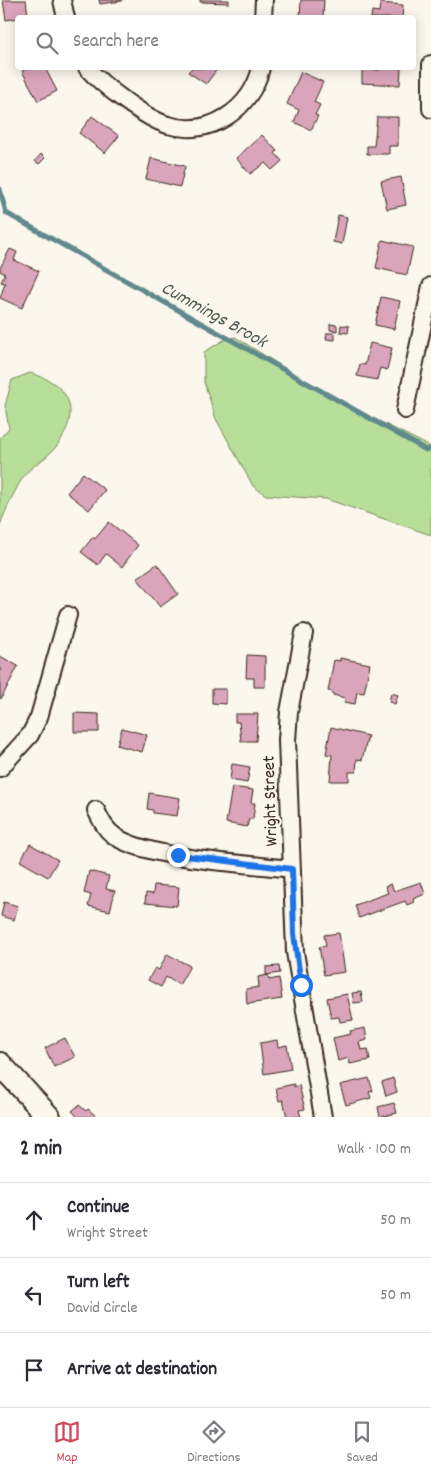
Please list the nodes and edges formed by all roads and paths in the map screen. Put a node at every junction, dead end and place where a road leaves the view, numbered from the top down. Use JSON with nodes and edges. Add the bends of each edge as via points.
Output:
{"nodes":[{"id":1,"x":62,"y":0,"type":"edge"},
{"id":2,"x":264,"y":0,"type":"edge"},
{"id":3,"x":65,"y":15,"type":"edge"},
{"id":4,"x":263,"y":15,"type":"edge"},
{"id":5,"x":431,"y":64,"type":"edge"},
{"id":6,"x":89,"y":70,"type":"edge"},
{"id":7,"x":260,"y":70,"type":"edge"},
{"id":8,"x":431,"y":109,"type":"edge"},
{"id":9,"x":431,"y":286,"type":"edge"},
{"id":10,"x":405,"y":410,"type":"dead end"},
{"id":11,"x":68,"y":615,"type":"dead end"},
{"id":12,"x":304,"y":633,"type":"dead end"},
{"id":13,"x":0,"y":768,"type":"edge"},
{"id":14,"x":96,"y":810,"type":"dead end"},
{"id":15,"x":292,"y":869,"type":"junction"},
{"id":16,"x":0,"y":1064,"type":"edge"},
{"id":17,"x":49,"y":1117,"type":"edge"},
{"id":18,"x":324,"y":1117,"type":"edge"}],
"edges":[{"from":1,"to":3,"type":"street"},
{"from":2,"to":4,"type":"street"},
{"from":5,"to":8,"type":"street"},
{"from":6,"to":7,"type":"street","via":[[151,118],[184,128],[210,125],[232,114],[249,95]]},
{"from":9,"to":10,"type":"street"},
{"from":11,"to":13,"type":"street","via":[[37,722],[30,735]]},
{"from":12,"to":15,"type":"street","name":"Wright Street","via":[[287,740]]},
{"from":14,"to":15,"type":"street","via":[[108,831],[135,846],[178,855]]},
{"from":15,"to":18,"type":"street","name":"Wright Street","via":[[295,952]]},
{"from":16,"to":17,"type":"main road"}]}
